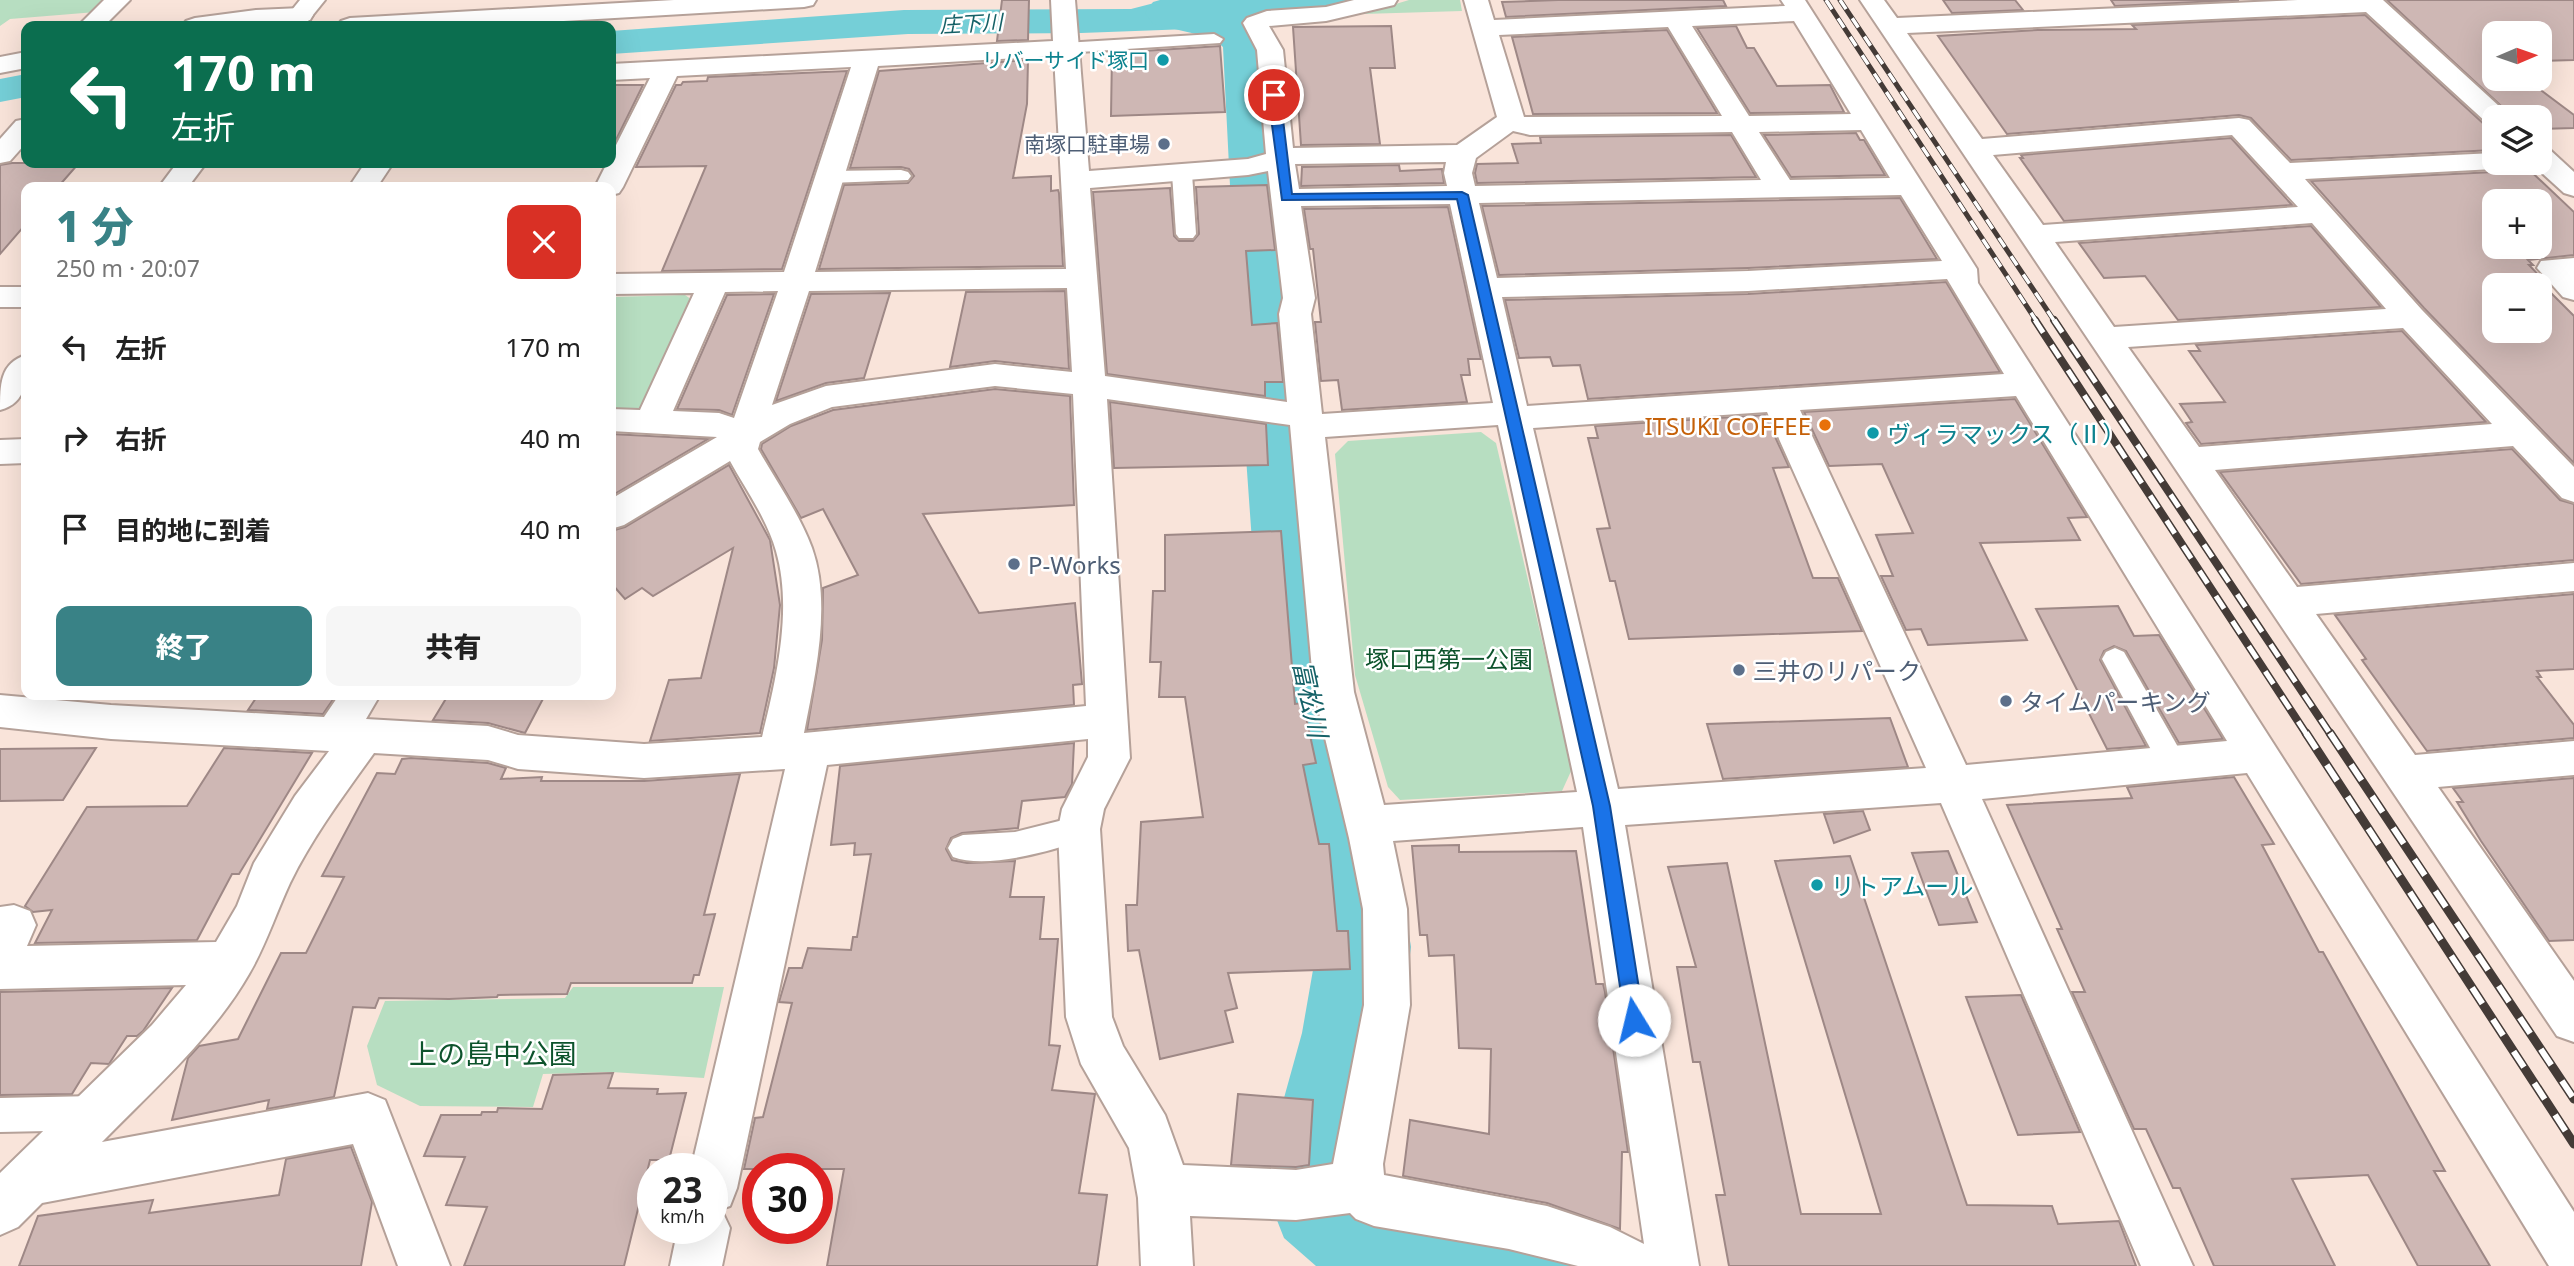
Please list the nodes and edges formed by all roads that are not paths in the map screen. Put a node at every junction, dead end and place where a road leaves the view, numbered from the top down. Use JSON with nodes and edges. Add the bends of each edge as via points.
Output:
{"nodes":[{"id":1,"x":118,"y":0,"type":"edge"},
{"id":2,"x":447,"y":0,"type":"edge"},
{"id":3,"x":804,"y":0,"type":"edge"},
{"id":4,"x":1063,"y":0,"type":"edge"},
{"id":5,"x":1385,"y":0,"type":"edge"},
{"id":6,"x":2026,"y":0,"type":"edge"},
{"id":7,"x":2370,"y":2,"type":"edge"},
{"id":8,"x":692,"y":3,"type":"edge"},
{"id":9,"x":565,"y":7,"type":"edge"},
{"id":10,"x":1797,"y":7,"type":"edge"},
{"id":11,"x":2185,"y":7,"type":"edge"},
{"id":12,"x":1881,"y":13,"type":"edge"},
{"id":13,"x":302,"y":14,"type":"edge"},
{"id":14,"x":1480,"y":14,"type":"edge"},
{"id":15,"x":2042,"y":20,"type":"junction"},
{"id":16,"x":95,"y":21,"type":"edge"},
{"id":17,"x":229,"y":21,"type":"edge"},
{"id":18,"x":434,"y":21,"type":"joint"},
{"id":19,"x":1677,"y":21,"type":"junction"},
{"id":20,"x":1214,"y":38,"type":"dead end"},
{"id":21,"x":1064,"y":44,"type":"junction"},
{"id":22,"x":867,"y":58,"type":"junction"},
{"id":23,"x":21,"y":61,"type":"edge"},
{"id":24,"x":0,"y":65,"type":"edge"},
{"id":25,"x":667,"y":69,"type":"junction"},
{"id":26,"x":616,"y":72,"type":"edge"},
{"id":27,"x":2484,"y":105,"type":"edge"},
{"id":28,"x":21,"y":120,"type":"edge"},
{"id":29,"x":1508,"y":121,"type":"junction"},
{"id":30,"x":1870,"y":122,"type":"junction"},
{"id":31,"x":0,"y":124,"type":"edge"},
{"id":32,"x":1739,"y":124,"type":"junction"},
{"id":33,"x":21,"y":132,"type":"edge"},
{"id":34,"x":1974,"y":148,"type":"junction"},
{"id":35,"x":1464,"y":153,"type":"junction"},
{"id":36,"x":0,"y":155,"type":"edge"},
{"id":37,"x":617,"y":158,"type":"edge"},
{"id":38,"x":2482,"y":162,"type":"edge"},
{"id":39,"x":1268,"y":163,"type":"junction"},
{"id":40,"x":188,"y":168,"type":"edge"},
{"id":41,"x":2552,"y":168,"type":"edge"},
{"id":42,"x":2283,"y":172,"type":"junction"},
{"id":43,"x":1182,"y":173,"type":"junction"},
{"id":44,"x":901,"y":176,"type":"dead end"},
{"id":45,"x":830,"y":177,"type":"junction"},
{"id":46,"x":1074,"y":181,"type":"junction"},
{"id":47,"x":177,"y":182,"type":"edge"},
{"id":48,"x":1910,"y":186,"type":"junction"},
{"id":49,"x":2574,"y":187,"type":"edge"},
{"id":50,"x":1781,"y":189,"type":"junction"},
{"id":51,"x":1462,"y":195,"type":"junction"},
{"id":52,"x":1286,"y":198,"type":"junction"},
{"id":53,"x":2317,"y":214,"type":"junction"},
{"id":54,"x":1186,"y":233,"type":"dead end"},
{"id":55,"x":2034,"y":235,"type":"junction"},
{"id":56,"x":2574,"y":267,"type":"edge"},
{"id":57,"x":1962,"y":269,"type":"junction"},
{"id":58,"x":1080,"y":278,"type":"junction"},
{"id":59,"x":797,"y":281,"type":"junction"},
{"id":60,"x":714,"y":282,"type":"junction"},
{"id":61,"x":616,"y":284,"type":"edge"},
{"id":62,"x":1483,"y":288,"type":"junction"},
{"id":63,"x":2574,"y":290,"type":"edge"},
{"id":64,"x":0,"y":297,"type":"edge"},
{"id":65,"x":21,"y":297,"type":"edge"},
{"id":66,"x":2411,"y":317,"type":"junction"},
{"id":67,"x":2105,"y":338,"type":"junction"},
{"id":68,"x":21,"y":372,"type":"edge"},
{"id":69,"x":2026,"y":384,"type":"junction"},
{"id":70,"x":1088,"y":385,"type":"junction"},
{"id":71,"x":0,"y":398,"type":"edge"},
{"id":72,"x":1779,"y":401,"type":"junction"},
{"id":73,"x":1513,"y":415,"type":"junction"},
{"id":74,"x":1294,"y":417,"type":"junction"},
{"id":75,"x":616,"y":420,"type":"edge"},
{"id":76,"x":652,"y":421,"type":"junction"},
{"id":77,"x":2522,"y":432,"type":"junction"},
{"id":78,"x":744,"y":435,"type":"junction"},
{"id":79,"x":21,"y":451,"type":"edge"},
{"id":80,"x":0,"y":452,"type":"edge"},
{"id":81,"x":2188,"y":460,"type":"junction"},
{"id":82,"x":2574,"y":489,"type":"edge"},
{"id":83,"x":616,"y":513,"type":"edge"},
{"id":84,"x":2574,"y":577,"type":"edge"},
{"id":85,"x":2287,"y":602,"type":"junction"},
{"id":86,"x":2115,"y":659,"type":"dead end"},
{"id":87,"x":0,"y":711,"type":"edge"},
{"id":88,"x":1105,"y":721,"type":"junction"},
{"id":89,"x":353,"y":722,"type":"edge"},
{"id":90,"x":794,"y":751,"type":"junction"},
{"id":91,"x":2259,"y":755,"type":"junction"},
{"id":92,"x":2574,"y":758,"type":"edge"},
{"id":93,"x":2172,"y":762,"type":"junction"},
{"id":94,"x":2403,"y":774,"type":"junction"},
{"id":95,"x":1954,"y":784,"type":"junction"},
{"id":96,"x":1601,"y":806,"type":"junction"},
{"id":97,"x":1368,"y":824,"type":"junction"},
{"id":98,"x":1079,"y":829,"type":"junction"},
{"id":99,"x":963,"y":848,"type":"dead end"},
{"id":100,"x":0,"y":927,"type":"edge"},
{"id":101,"x":0,"y":954,"type":"edge"},
{"id":102,"x":231,"y":963,"type":"junction"},
{"id":103,"x":0,"y":968,"type":"edge"},
{"id":104,"x":2574,"y":1020,"type":"edge"},
{"id":105,"x":95,"y":1113,"type":"junction"},
{"id":106,"x":0,"y":1115,"type":"edge"},
{"id":107,"x":719,"y":1153,"type":"edge"},
{"id":108,"x":1352,"y":1187,"type":"junction"},
{"id":109,"x":1163,"y":1190,"type":"junction"},
{"id":110,"x":13,"y":1195,"type":"edge"},
{"id":111,"x":701,"y":1244,"type":"edge"},
{"id":112,"x":2574,"y":1259,"type":"edge"},
{"id":113,"x":424,"y":1266,"type":"edge"},
{"id":114,"x":696,"y":1266,"type":"edge"},
{"id":115,"x":1167,"y":1266,"type":"edge"},
{"id":116,"x":1631,"y":1266,"type":"edge"},
{"id":117,"x":1673,"y":1266,"type":"edge"},
{"id":118,"x":2167,"y":1266,"type":"edge"}],
"edges":[{"from":1,"to":16,"type":"street"},
{"from":2,"to":18,"type":"street"},
{"from":3,"to":8,"type":"street"},
{"from":4,"to":21,"type":"street"},
{"from":5,"to":39,"type":"street","via":[[1256,23],[1270,50]]},
{"from":6,"to":15,"type":"street"},
{"from":7,"to":11,"type":"street"},
{"from":7,"to":27,"type":"street"},
{"from":8,"to":9,"type":"street"},
{"from":9,"to":18,"type":"street"},
{"from":10,"to":19,"type":"street"},
{"from":10,"to":30,"type":"street"},
{"from":11,"to":15,"type":"street"},
{"from":12,"to":15,"type":"street"},
{"from":12,"to":34,"type":"street"},
{"from":13,"to":17,"type":"street"},
{"from":14,"to":19,"type":"street"},
{"from":14,"to":29,"type":"street"},
{"from":19,"to":32,"type":"street"},
{"from":20,"to":21,"type":"lane"},
{"from":21,"to":22,"type":"street"},
{"from":21,"to":46,"type":"street"},
{"from":22,"to":25,"type":"street"},
{"from":22,"to":45,"type":"street"},
{"from":23,"to":24,"type":"street"},
{"from":25,"to":26,"type":"street"},
{"from":25,"to":37,"type":"street"},
{"from":28,"to":31,"type":"street"},
{"from":29,"to":32,"type":"street","via":[[1530,127]]},
{"from":29,"to":35,"type":"street"},
{"from":30,"to":32,"type":"street"},
{"from":30,"to":48,"type":"street"},
{"from":32,"to":50,"type":"street"},
{"from":33,"to":36,"type":"street"},
{"from":34,"to":42,"type":"street","via":[[2239,126]]},
{"from":34,"to":55,"type":"street"},
{"from":35,"to":39,"type":"street","via":[[1295,156]]},
{"from":35,"to":51,"type":"street","via":[[1457,163]]},
{"from":38,"to":42,"type":"street"},
{"from":39,"to":43,"type":"street"},
{"from":39,"to":52,"type":"street"},
{"from":40,"to":47,"type":"street"},
{"from":41,"to":49,"type":"street"},
{"from":42,"to":53,"type":"street"},
{"from":43,"to":46,"type":"street"},
{"from":43,"to":54,"type":"lane"},
{"from":44,"to":45,"type":"lane"},
{"from":45,"to":59,"type":"street"},
{"from":46,"to":58,"type":"street"},
{"from":48,"to":50,"type":"street"},
{"from":48,"to":57,"type":"street"},
{"from":50,"to":51,"type":"street"},
{"from":51,"to":52,"type":"street"},
{"from":51,"to":62,"type":"street"},
{"from":52,"to":74,"type":"street","via":[[1299,298]]},
{"from":53,"to":55,"type":"street"},
{"from":53,"to":66,"type":"street"},
{"from":55,"to":67,"type":"street"},
{"from":56,"to":63,"type":"street","via":[[2552,268]]},
{"from":57,"to":62,"type":"street","via":[[1748,281]]},
{"from":57,"to":69,"type":"street","via":[[1963,283]]},
{"from":58,"to":59,"type":"street"},
{"from":58,"to":70,"type":"street"},
{"from":59,"to":60,"type":"street"},
{"from":59,"to":78,"type":"street"},
{"from":60,"to":61,"type":"street"},
{"from":60,"to":76,"type":"street"},
{"from":62,"to":73,"type":"street"},
{"from":64,"to":65,"type":"street"},
{"from":66,"to":67,"type":"street"},
{"from":66,"to":77,"type":"street"},
{"from":67,"to":81,"type":"street"},
{"from":68,"to":71,"type":"street"},
{"from":69,"to":72,"type":"street"},
{"from":69,"to":91,"type":"street"},
{"from":70,"to":74,"type":"street"},
{"from":70,"to":78,"type":"street","via":[[981,374],[882,388],[806,403]]},
{"from":70,"to":88,"type":"street"},
{"from":72,"to":73,"type":"street"},
{"from":72,"to":95,"type":"street"},
{"from":73,"to":74,"type":"street"},
{"from":73,"to":96,"type":"street"},
{"from":74,"to":97,"type":"street","via":[[1334,692]]},
{"from":75,"to":76,"type":"street"},
{"from":76,"to":78,"type":"street","via":[[719,425]]},
{"from":77,"to":81,"type":"street"},
{"from":77,"to":82,"type":"street"},
{"from":78,"to":83,"type":"street"},
{"from":78,"to":90,"type":"street","via":[[741,449],[794,550],[800,572]]},
{"from":79,"to":80,"type":"street"},
{"from":81,"to":85,"type":"street"},
{"from":84,"to":85,"type":"street"},
{"from":85,"to":94,"type":"street"},
{"from":86,"to":93,"type":"lane"},
{"from":87,"to":89,"type":"street","via":[[111,722]]},
{"from":88,"to":90,"type":"street"},
{"from":88,"to":98,"type":"street","via":[[1109,758],[1083,809]]},
{"from":89,"to":90,"type":"street","via":[[518,752],[644,761]]},
{"from":89,"to":102,"type":"street","via":[[270,877]]},
{"from":90,"to":107,"type":"street"},
{"from":91,"to":93,"type":"street"},
{"from":91,"to":112,"type":"street"},
{"from":92,"to":94,"type":"street"},
{"from":93,"to":95,"type":"street"},
{"from":94,"to":104,"type":"street"},
{"from":95,"to":96,"type":"street"},
{"from":95,"to":118,"type":"street"},
{"from":96,"to":97,"type":"street"},
{"from":96,"to":117,"type":"street"},
{"from":97,"to":108,"type":"street","via":[[1385,909],[1387,1005]]},
{"from":98,"to":99,"type":"lane","via":[[1015,845]]},
{"from":98,"to":109,"type":"street","via":[[1092,1039],[1149,1133]]},
{"from":100,"to":101,"type":"street","via":[[13,925]]},
{"from":102,"to":103,"type":"street"},
{"from":102,"to":105,"type":"street","via":[[169,1041]]},
{"from":105,"to":106,"type":"lane"},
{"from":105,"to":110,"type":"street"},
{"from":108,"to":109,"type":"street","via":[[1296,1195]]},
{"from":108,"to":116,"type":"street","via":[[1374,1201],[1583,1240]]},
{"from":109,"to":115,"type":"street"},
{"from":110,"to":113,"type":"street","via":[[368,1117]]},
{"from":111,"to":114,"type":"street"}]}
